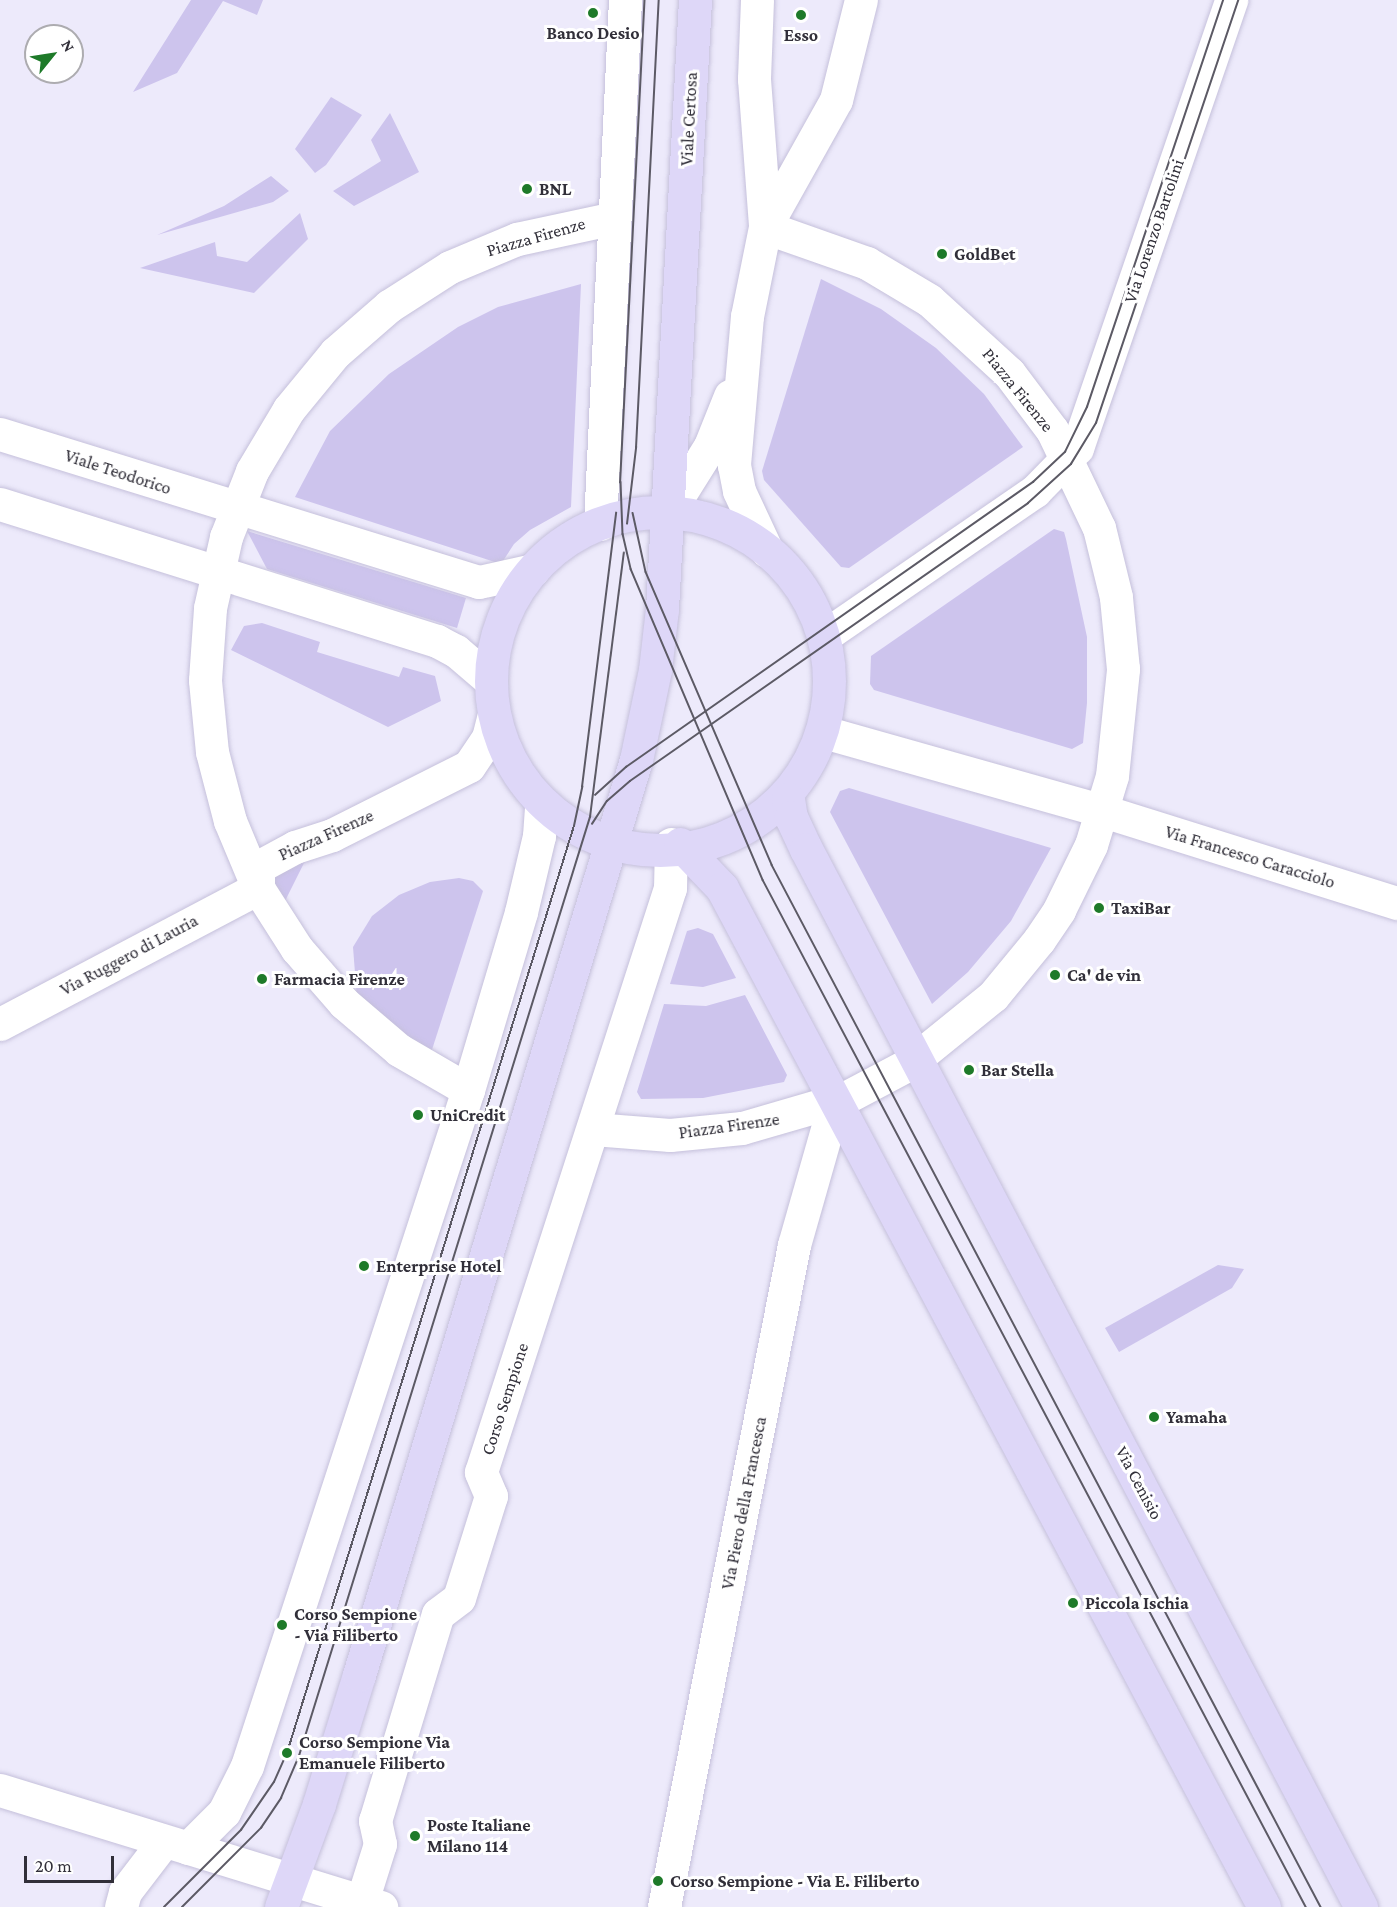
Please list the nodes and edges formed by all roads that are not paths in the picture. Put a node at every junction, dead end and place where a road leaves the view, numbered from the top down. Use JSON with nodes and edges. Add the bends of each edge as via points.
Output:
{"nodes":[{"id":1,"x":625,"y":0,"type":"edge"},
{"id":2,"x":695,"y":0,"type":"edge"},
{"id":3,"x":757,"y":0,"type":"edge"},
{"id":4,"x":861,"y":0,"type":"edge"},
{"id":5,"x":1231,"y":0,"type":"edge"},
{"id":6,"x":614,"y":218,"type":"junction"},
{"id":7,"x":765,"y":227,"type":"junction"},
{"id":8,"x":684,"y":239,"type":"joint"},
{"id":9,"x":742,"y":362,"type":"junction"},
{"id":10,"x":0,"y":434,"type":"edge"},
{"id":11,"x":1068,"y":458,"type":"junction"},
{"id":12,"x":0,"y":504,"type":"edge"},
{"id":13,"x":236,"y":509,"type":"junction"},
{"id":14,"x":668,"y":513,"type":"junction"},
{"id":15,"x":600,"y":524,"type":"junction"},
{"id":16,"x":767,"y":551,"type":"junction"},
{"id":17,"x":533,"y":570,"type":"junction"},
{"id":18,"x":216,"y":572,"type":"junction"},
{"id":19,"x":824,"y":636,"type":"junction"},
{"id":20,"x":490,"y":680,"type":"junction"},
{"id":21,"x":493,"y":718,"type":"junction"},
{"id":22,"x":824,"y":732,"type":"junction"},
{"id":23,"x":788,"y":799,"type":"junction"},
{"id":24,"x":541,"y":806,"type":"junction"},
{"id":25,"x":1103,"y":811,"type":"junction"},
{"id":26,"x":614,"y":839,"type":"junction"},
{"id":27,"x":676,"y":844,"type":"junction"},
{"id":28,"x":258,"y":888,"type":"junction"},
{"id":29,"x":1397,"y":903,"type":"edge"},
{"id":30,"x":0,"y":1024,"type":"edge"},
{"id":31,"x":916,"y":1059,"type":"junction"},
{"id":32,"x":464,"y":1101,"type":"junction"},
{"id":33,"x":836,"y":1101,"type":"junction"},
{"id":34,"x":593,"y":1129,"type":"junction"},
{"id":35,"x":0,"y":1790,"type":"edge"},
{"id":36,"x":176,"y":1844,"type":"junction"},
{"id":37,"x":286,"y":1893,"type":"edge"},
{"id":38,"x":371,"y":1904,"type":"edge"},
{"id":39,"x":121,"y":1907,"type":"edge"},
{"id":40,"x":664,"y":1907,"type":"edge"},
{"id":41,"x":1264,"y":1907,"type":"edge"},
{"id":42,"x":1361,"y":1907,"type":"edge"}],
"edges":[{"from":1,"to":6,"type":"street"},
{"from":2,"to":8,"type":"main road","name":"Viale Certosa"},
{"from":3,"to":7,"type":"street","via":[[754,79]]},
{"from":4,"to":7,"type":"street","via":[[836,100]]},
{"from":5,"to":11,"type":"street","name":"Via Lorenzo Bartolini","via":[[1087,430]]},
{"from":6,"to":13,"type":"street","name":"Piazza Firenze","via":[[551,229],[483,252],[389,306],[335,353],[289,409],[252,471]]},
{"from":6,"to":15,"type":"street","name":"Piazza Firenze"},
{"from":7,"to":9,"type":"street","name":"Piazza Firenze"},
{"from":7,"to":11,"type":"street","name":"Piazza Firenze","via":[[867,263],[950,317],[1009,373]]},
{"from":8,"to":14,"type":"main road","name":"Piazza Firenze"},
{"from":9,"to":14,"type":"street","name":"Piazza Firenze","via":[[710,446]]},
{"from":9,"to":16,"type":"street","name":"Piazza Firenze","via":[[734,465],[739,491]]},
{"from":10,"to":13,"type":"street","name":"Viale Teodorico"},
{"from":11,"to":19,"type":"street","via":[[1035,491]]},
{"from":11,"to":25,"type":"street","name":"Piazza Firenze","via":[[1099,528],[1121,633],[1118,741]]},
{"from":12,"to":18,"type":"street"},
{"from":13,"to":17,"type":"street","via":[[479,582]]},
{"from":13,"to":18,"type":"street","name":"Piazza Firenze"},
{"from":14,"to":15,"type":"main road","name":"Piazza Firenze","via":[[621,516]]},
{"from":14,"to":16,"type":"main road","name":"Piazza Firenze","via":[[721,525]]},
{"from":14,"to":26,"type":"main road","name":"Piazza Firenze","via":[[655,670]]},
{"from":15,"to":17,"type":"main road","name":"Piazza Firenze","via":[[554,550]]},
{"from":16,"to":19,"type":"main road","name":"Piazza Firenze","via":[[791,573],[809,600]]},
{"from":17,"to":20,"type":"main road","name":"Piazza Firenze","via":[[506,611],[496,635]]},
{"from":18,"to":20,"type":"street","via":[[437,641],[456,651]]},
{"from":18,"to":28,"type":"street","name":"Piazza Firenze","via":[[206,644],[207,716],[230,822]]},
{"from":19,"to":22,"type":"main road","name":"Piazza Firenze","via":[[830,671]]},
{"from":20,"to":21,"type":"main road","name":"Piazza Firenze"},
{"from":21,"to":24,"type":"main road","name":"Piazza Firenze","via":[[506,756]]},
{"from":21,"to":28,"type":"street","name":"Piazza Firenze","via":[[488,738],[468,766],[332,835],[295,847],[258,867]]},
{"from":22,"to":23,"type":"main road","name":"Piazza Firenze","via":[[815,758]]},
{"from":22,"to":25,"type":"street"},
{"from":23,"to":27,"type":"main road","name":"Piazza Firenze","via":[[776,811],[740,827]]},
{"from":23,"to":31,"type":"main road","via":[[798,833]]},
{"from":24,"to":26,"type":"main road","name":"Piazza Firenze","via":[[575,826]]},
{"from":24,"to":32,"type":"street","via":[[539,836],[521,912]]},
{"from":25,"to":29,"type":"street","name":"Via Francesco Caracciolo"},
{"from":25,"to":31,"type":"street","name":"Piazza Firenze","via":[[1076,878],[1039,940],[993,996]]},
{"from":26,"to":27,"type":"main road","name":"Piazza Firenze"},
{"from":26,"to":37,"type":"main road","name":"Piazza Firenze","via":[[326,1782]]},
{"from":27,"to":33,"type":"main road","via":[[722,888]]},
{"from":27,"to":34,"type":"street","via":[[670,888]]},
{"from":28,"to":30,"type":"street","name":"Via Ruggero di Lauria"},
{"from":28,"to":32,"type":"street","via":[[297,949],[344,1003]]},
{"from":31,"to":33,"type":"street","name":"Piazza Firenze"},
{"from":31,"to":42,"type":"main road","name":"Via Cenisio"},
{"from":32,"to":36,"type":"street","via":[[242,1780],[224,1812]]},
{"from":33,"to":34,"type":"street","name":"Piazza Firenze","via":[[777,1121],[706,1133],[646,1134]]},
{"from":33,"to":40,"type":"street","name":"Via Piero della Francesca","via":[[794,1245]]},
{"from":33,"to":41,"type":"main road"},
{"from":34,"to":38,"type":"street","name":"Corso Sempione","via":[[481,1472],[491,1496],[459,1598],[438,1614],[375,1821],[380,1844]]},
{"from":35,"to":36,"type":"street"},
{"from":36,"to":37,"type":"street"},
{"from":36,"to":39,"type":"street","via":[[126,1892]]},
{"from":37,"to":38,"type":"street"}]}
